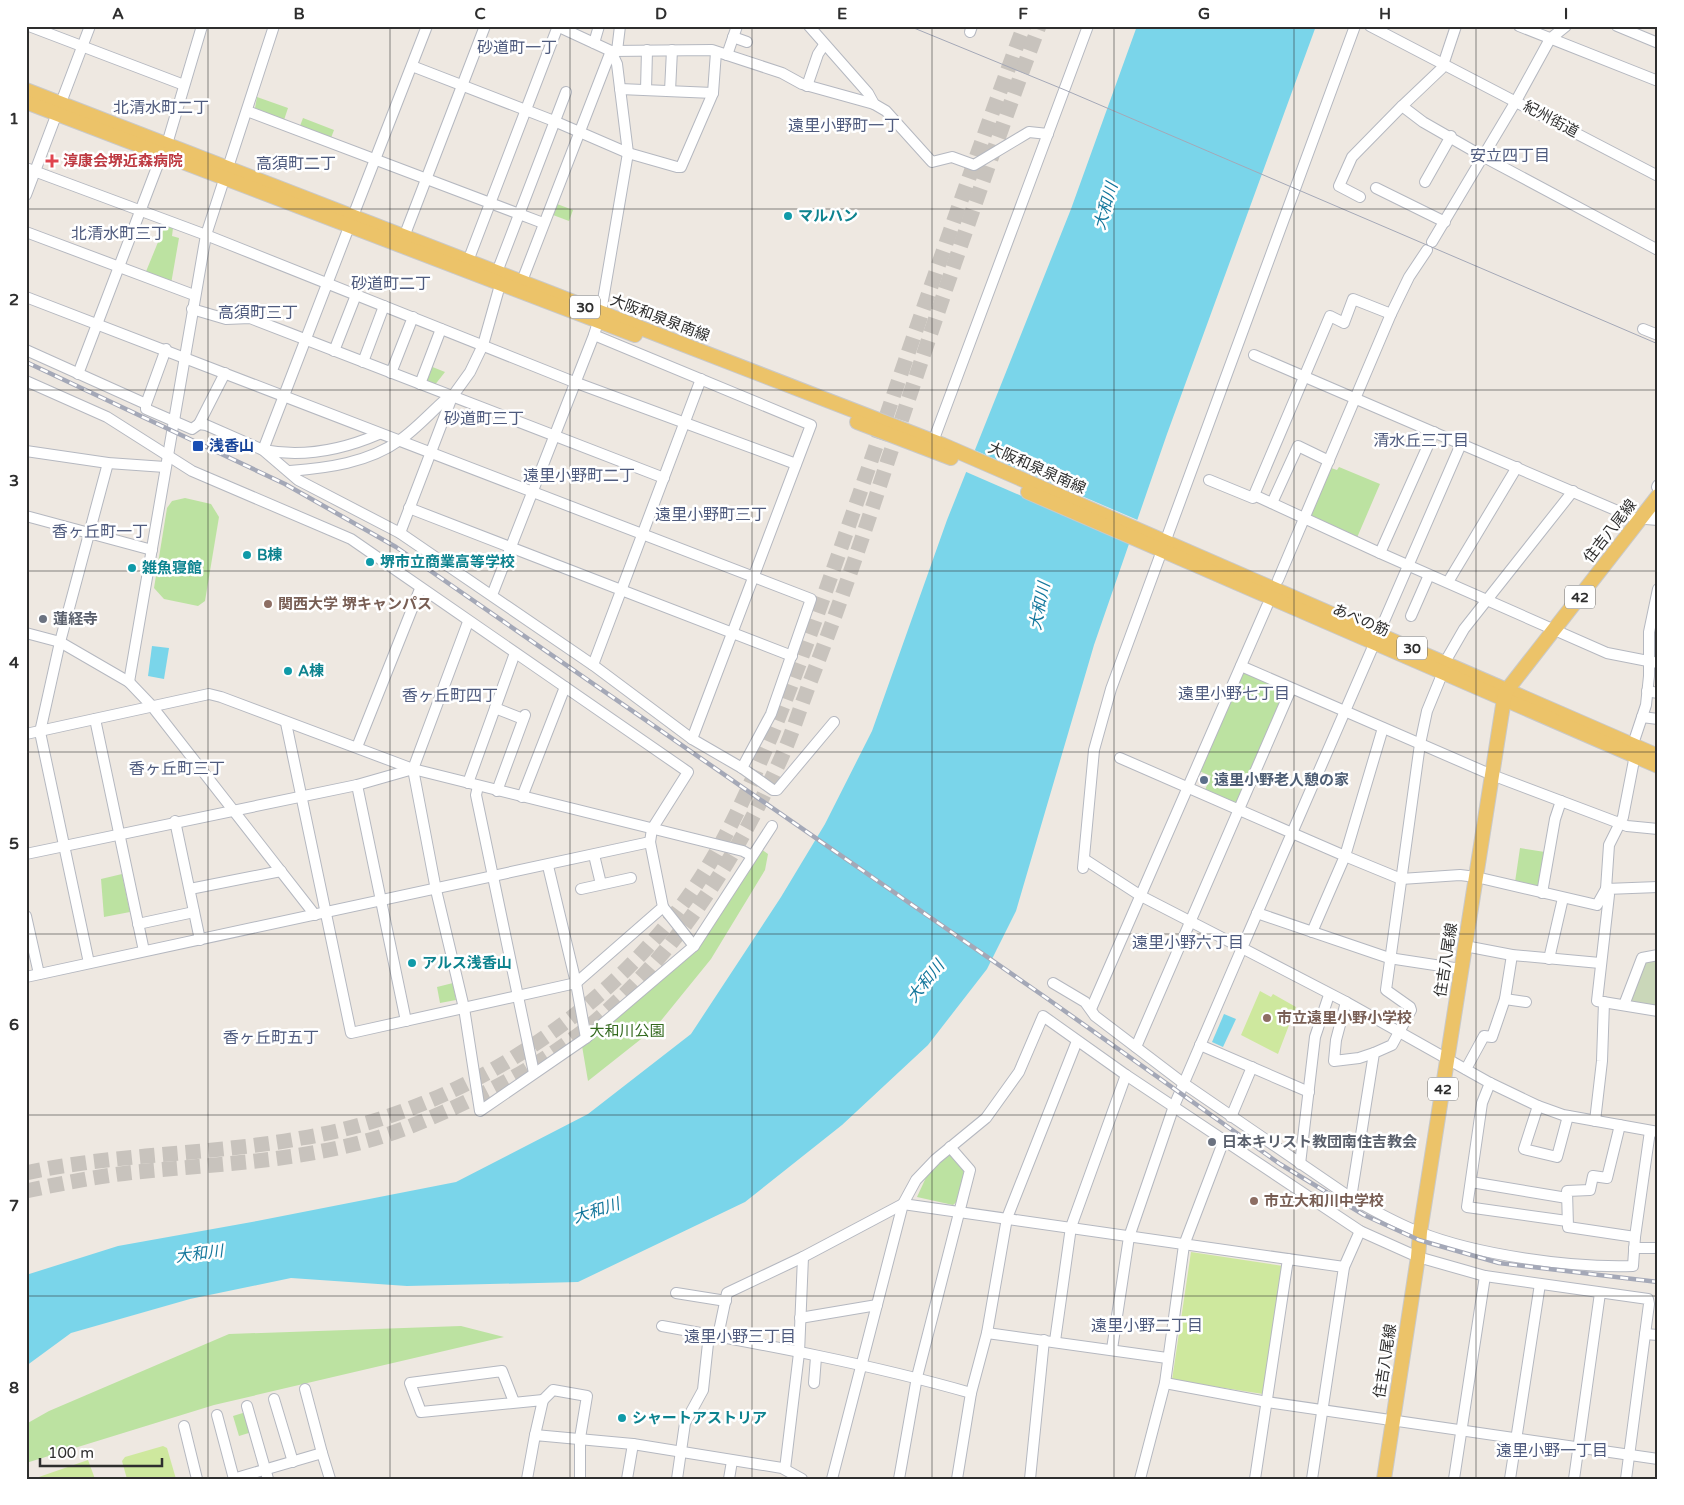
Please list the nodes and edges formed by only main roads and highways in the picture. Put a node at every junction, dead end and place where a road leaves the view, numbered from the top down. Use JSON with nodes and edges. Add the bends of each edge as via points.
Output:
{"nodes":[{"id":1,"x":26,"y":90,"type":"edge"},
{"id":2,"x":26,"y":102,"type":"edge"},
{"id":3,"x":60,"y":109,"type":"junction"},
{"id":4,"x":402,"y":242,"type":"junction"},
{"id":5,"x":498,"y":278,"type":"junction"},
{"id":6,"x":598,"y":323,"type":"junction"},
{"id":7,"x":1658,"y":496,"type":"edge"},
{"id":8,"x":1645,"y":519,"type":"edge"},
{"id":9,"x":1159,"y":544,"type":"joint"},
{"id":10,"x":1506,"y":694,"type":"junction"},
{"id":11,"x":1634,"y":749,"type":"junction"},
{"id":12,"x":1658,"y":756,"type":"edge"},
{"id":13,"x":1658,"y":766,"type":"edge"},
{"id":14,"x":1384,"y":1479,"type":"edge"}],
"edges":[{"from":1,"to":3,"type":"main road","name":"大阪和泉泉南線","number":"30"},
{"from":2,"to":3,"type":"main road","name":"大阪和泉泉南線","number":"30"},
{"from":3,"to":4,"type":"main road","name":"大阪和泉泉南線","number":"30"},
{"from":4,"to":5,"type":"main road","name":"大阪和泉泉南線","number":"30"},
{"from":4,"to":5,"type":"main road","name":"大阪和泉泉南線","number":"30","via":[[468,261]]},
{"from":5,"to":6,"type":"main road","name":"大阪和泉泉南線","number":"30"},
{"from":5,"to":6,"type":"main road","name":"大阪和泉泉南線","number":"30","via":[[522,282]]},
{"from":6,"to":9,"type":"main road","name":"大阪和泉泉南線","number":"30","via":[[936,444]]},
{"from":7,"to":8,"type":"main road","name":"住吉八尾線","number":"42"},
{"from":8,"to":10,"type":"main road","name":"住吉八尾線","number":"42"},
{"from":9,"to":10,"type":"main road","name":"あべの筋","number":"30"},
{"from":10,"to":11,"type":"main road","name":"あべの筋","number":"30"},
{"from":10,"to":14,"type":"main road","name":"住吉八尾線","number":"42"},
{"from":11,"to":12,"type":"main road","name":"あべの筋","number":"30"},
{"from":11,"to":13,"type":"main road","name":"あべの筋","number":"30"}]}
